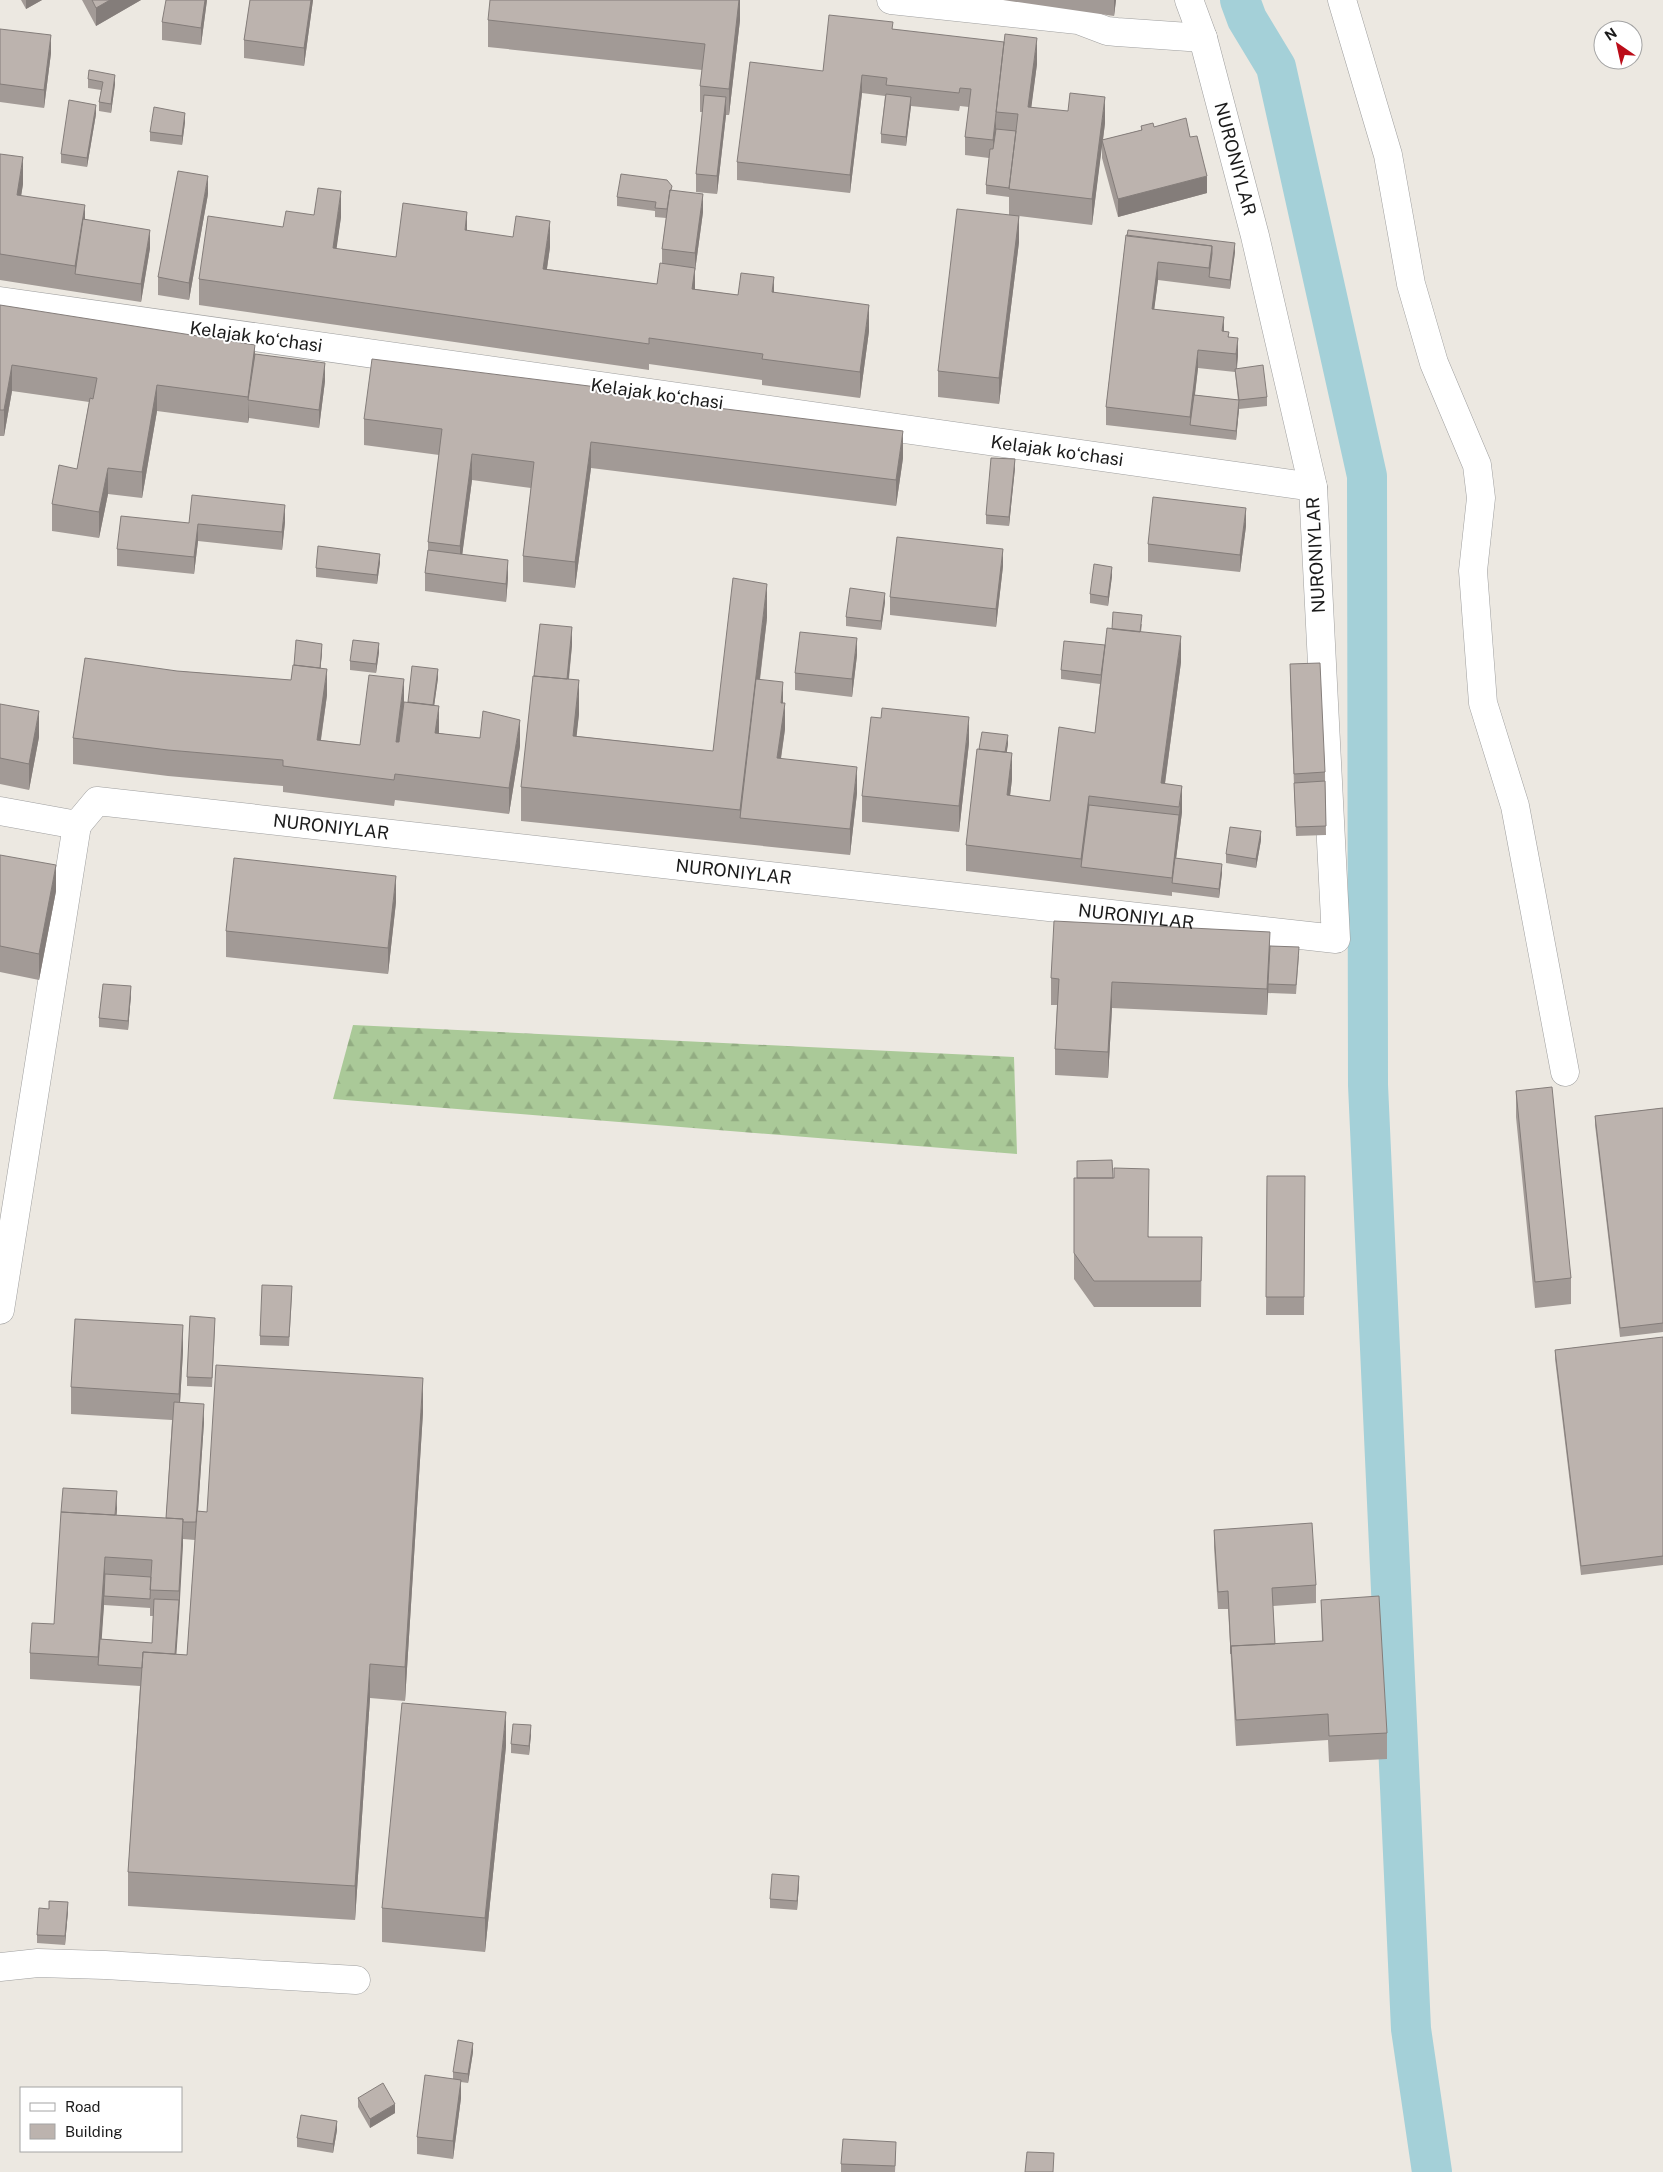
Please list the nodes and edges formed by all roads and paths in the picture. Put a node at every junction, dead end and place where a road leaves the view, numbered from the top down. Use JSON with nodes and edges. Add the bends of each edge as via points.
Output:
{"nodes":[{"id":1,"x":890,"y":0,"type":"edge"},
{"id":2,"x":1189,"y":0,"type":"edge"},
{"id":3,"x":1342,"y":0,"type":"edge"},
{"id":4,"x":1203,"y":38,"type":"junction"},
{"id":5,"x":0,"y":301,"type":"edge"},
{"id":6,"x":1313,"y":488,"type":"junction"},
{"id":7,"x":0,"y":811,"type":"edge"},
{"id":8,"x":77,"y":825,"type":"junction"},
{"id":9,"x":1565,"y":1072,"type":"dead end"},
{"id":10,"x":0,"y":1310,"type":"edge"},
{"id":11,"x":0,"y":1967,"type":"edge"},
{"id":12,"x":356,"y":1980,"type":"dead end"}],
"edges":[{"from":1,"to":4,"type":"street","via":[[1078,20],[1107,31]]},
{"from":2,"to":4,"type":"street","name":"NURONIYLAR"},
{"from":3,"to":9,"type":"street","via":[[1388,155],[1411,284],[1434,363],[1477,466],[1481,498],[1473,571],[1483,703],[1515,806]]},
{"from":4,"to":6,"type":"street","name":"NURONIYLAR","via":[[1255,236]]},
{"from":5,"to":6,"type":"street","name":"Kelajak koʻchasi"},
{"from":6,"to":8,"type":"street","name":"NURONIYLAR","via":[[1336,939],[97,801]]},
{"from":7,"to":8,"type":"street"},
{"from":8,"to":10,"type":"street"},
{"from":11,"to":12,"type":"street","via":[[38,1963],[105,1965]]}]}
